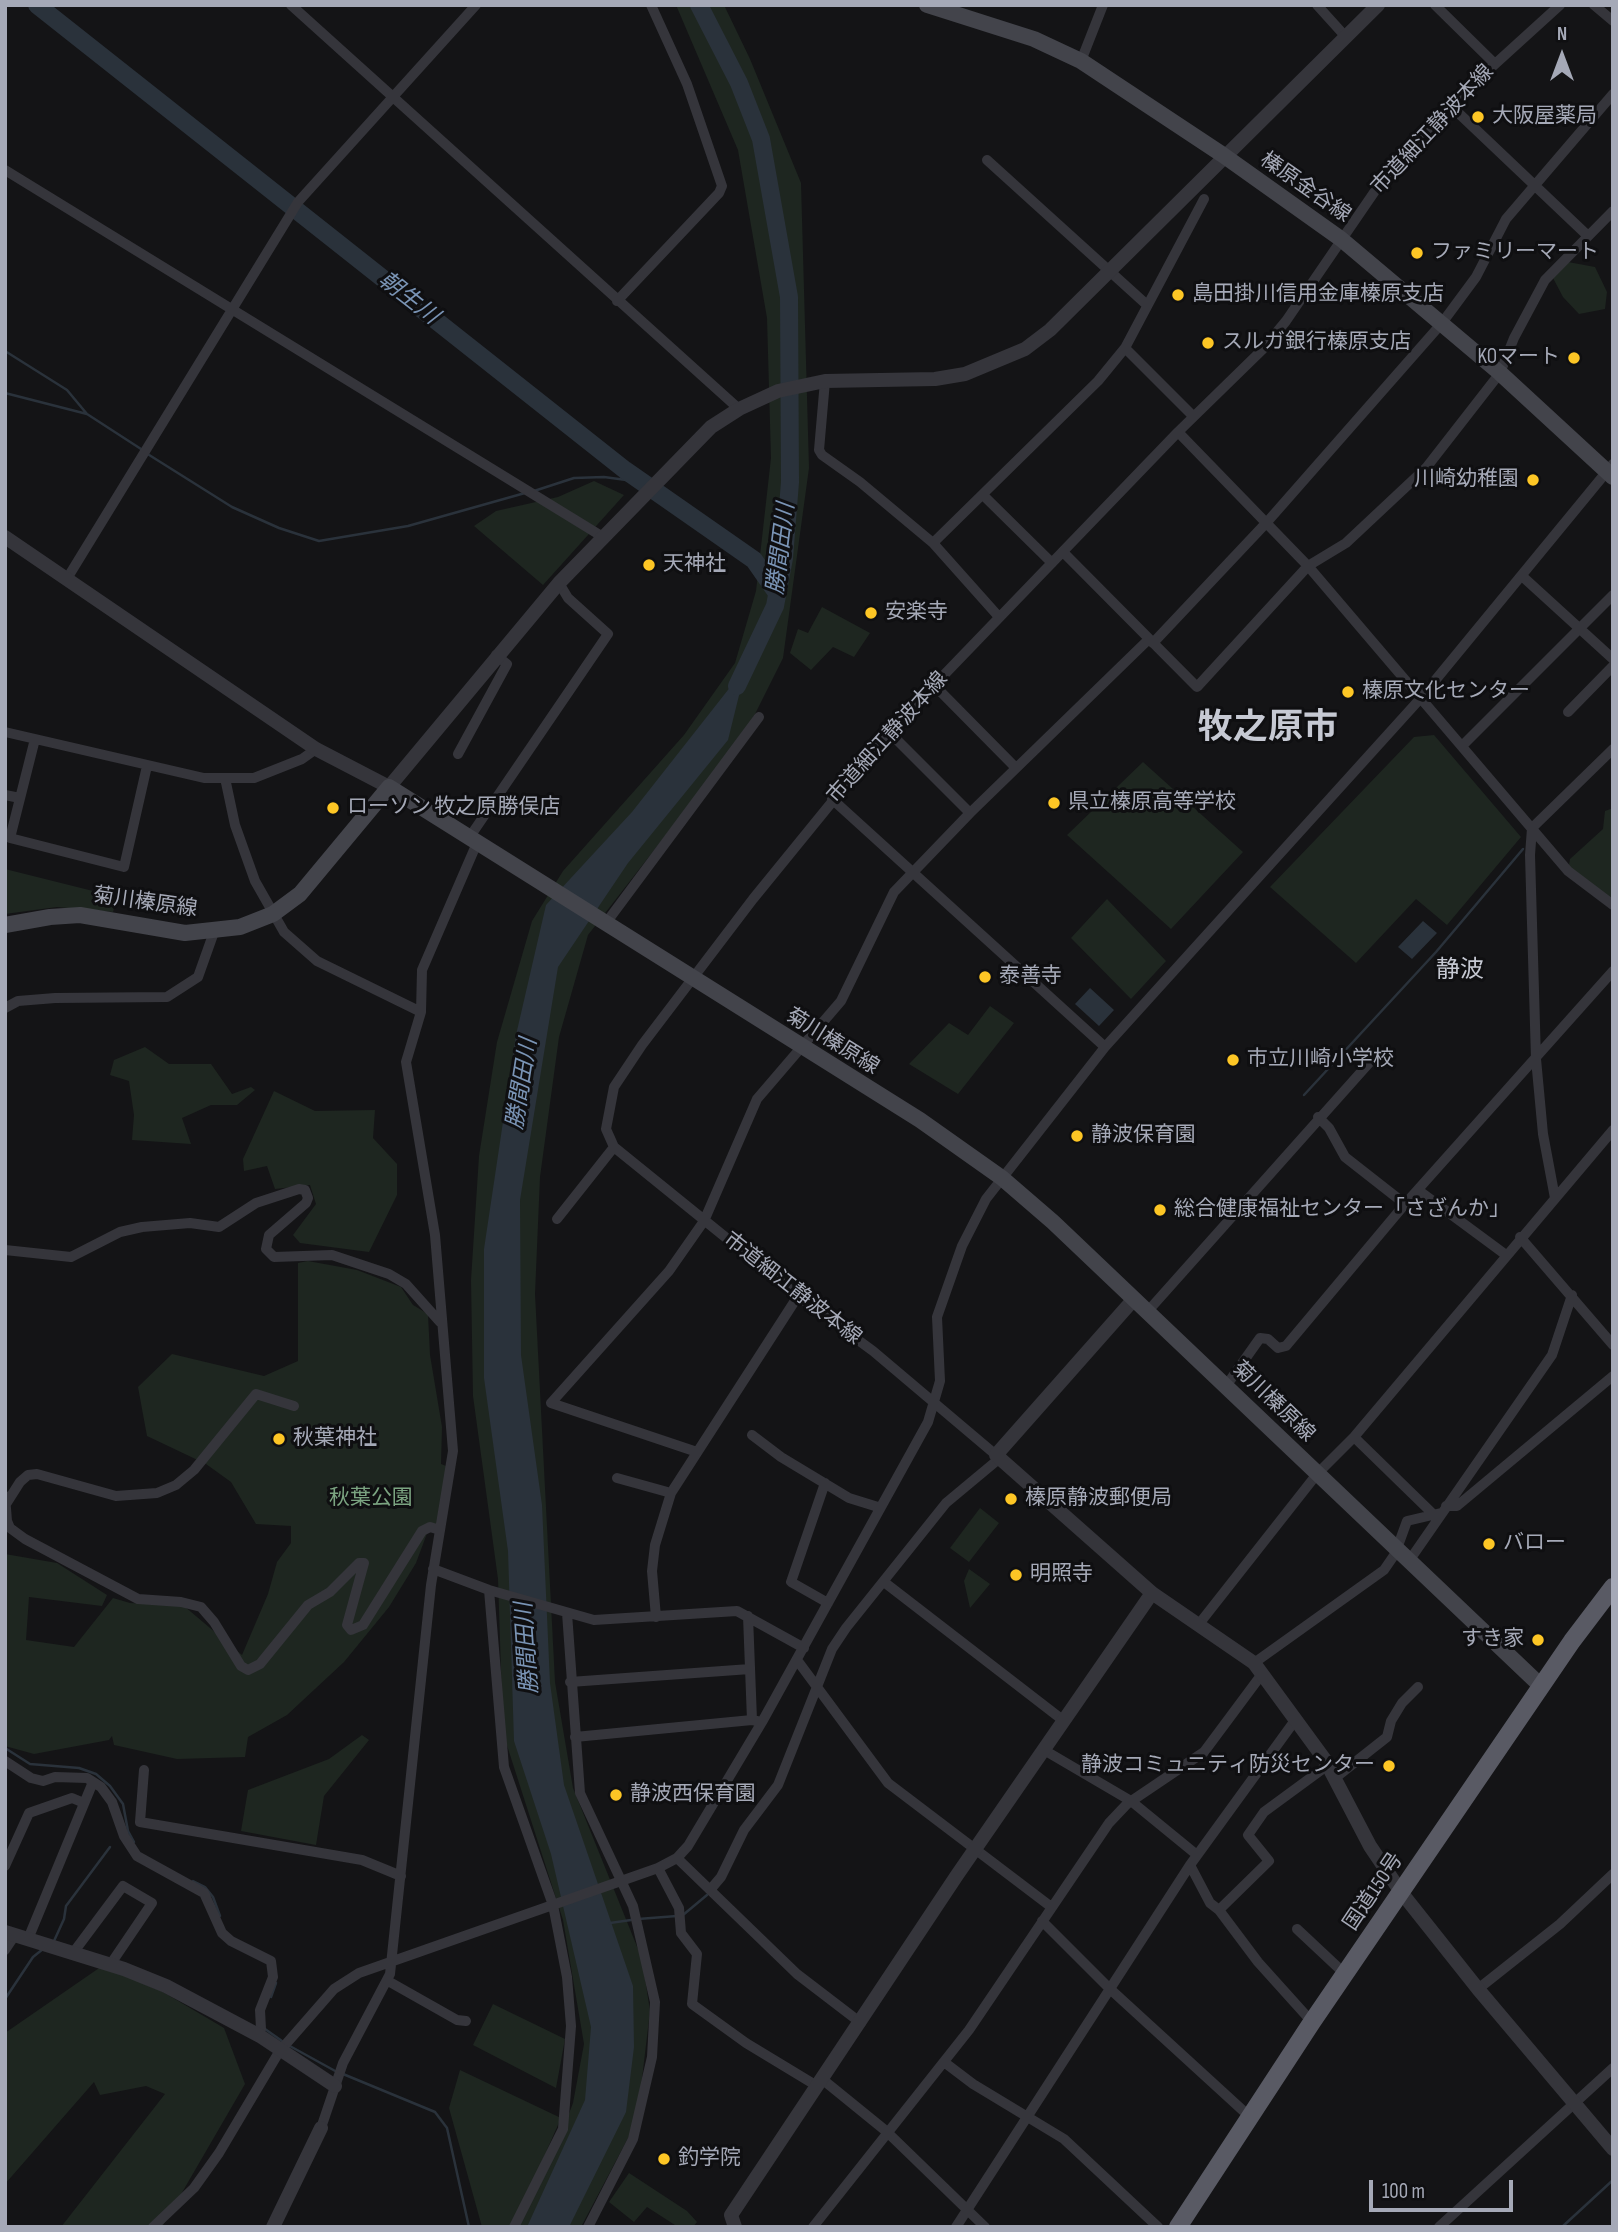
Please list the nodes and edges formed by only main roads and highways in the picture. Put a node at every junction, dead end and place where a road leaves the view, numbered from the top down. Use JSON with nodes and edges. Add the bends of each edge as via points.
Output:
{"nodes":[{"id":1,"x":927,"y":5,"type":"edge"},
{"id":2,"x":1611,"y":471,"type":"edge"},
{"id":3,"x":5,"y":925,"type":"edge"},
{"id":4,"x":1613,"y":1587,"type":"edge"},
{"id":5,"x":1541,"y":1686,"type":"junction"},
{"id":6,"x":1178,"y":2227,"type":"edge"}],
"edges":[{"from":1,"to":2,"type":"main road","name":"榛原金谷線","via":[[1034,39],[1081,61],[1223,155],[1341,239]]},
{"from":3,"to":5,"type":"main road","name":"菊川榛原線","via":[[80,915],[185,933],[240,928],[273,914],[300,894],[389,787],[920,1120],[1002,1178]]},
{"from":4,"to":5,"type":"highway","name":"国道150号"},
{"from":5,"to":6,"type":"highway","name":"国道150号"}]}
